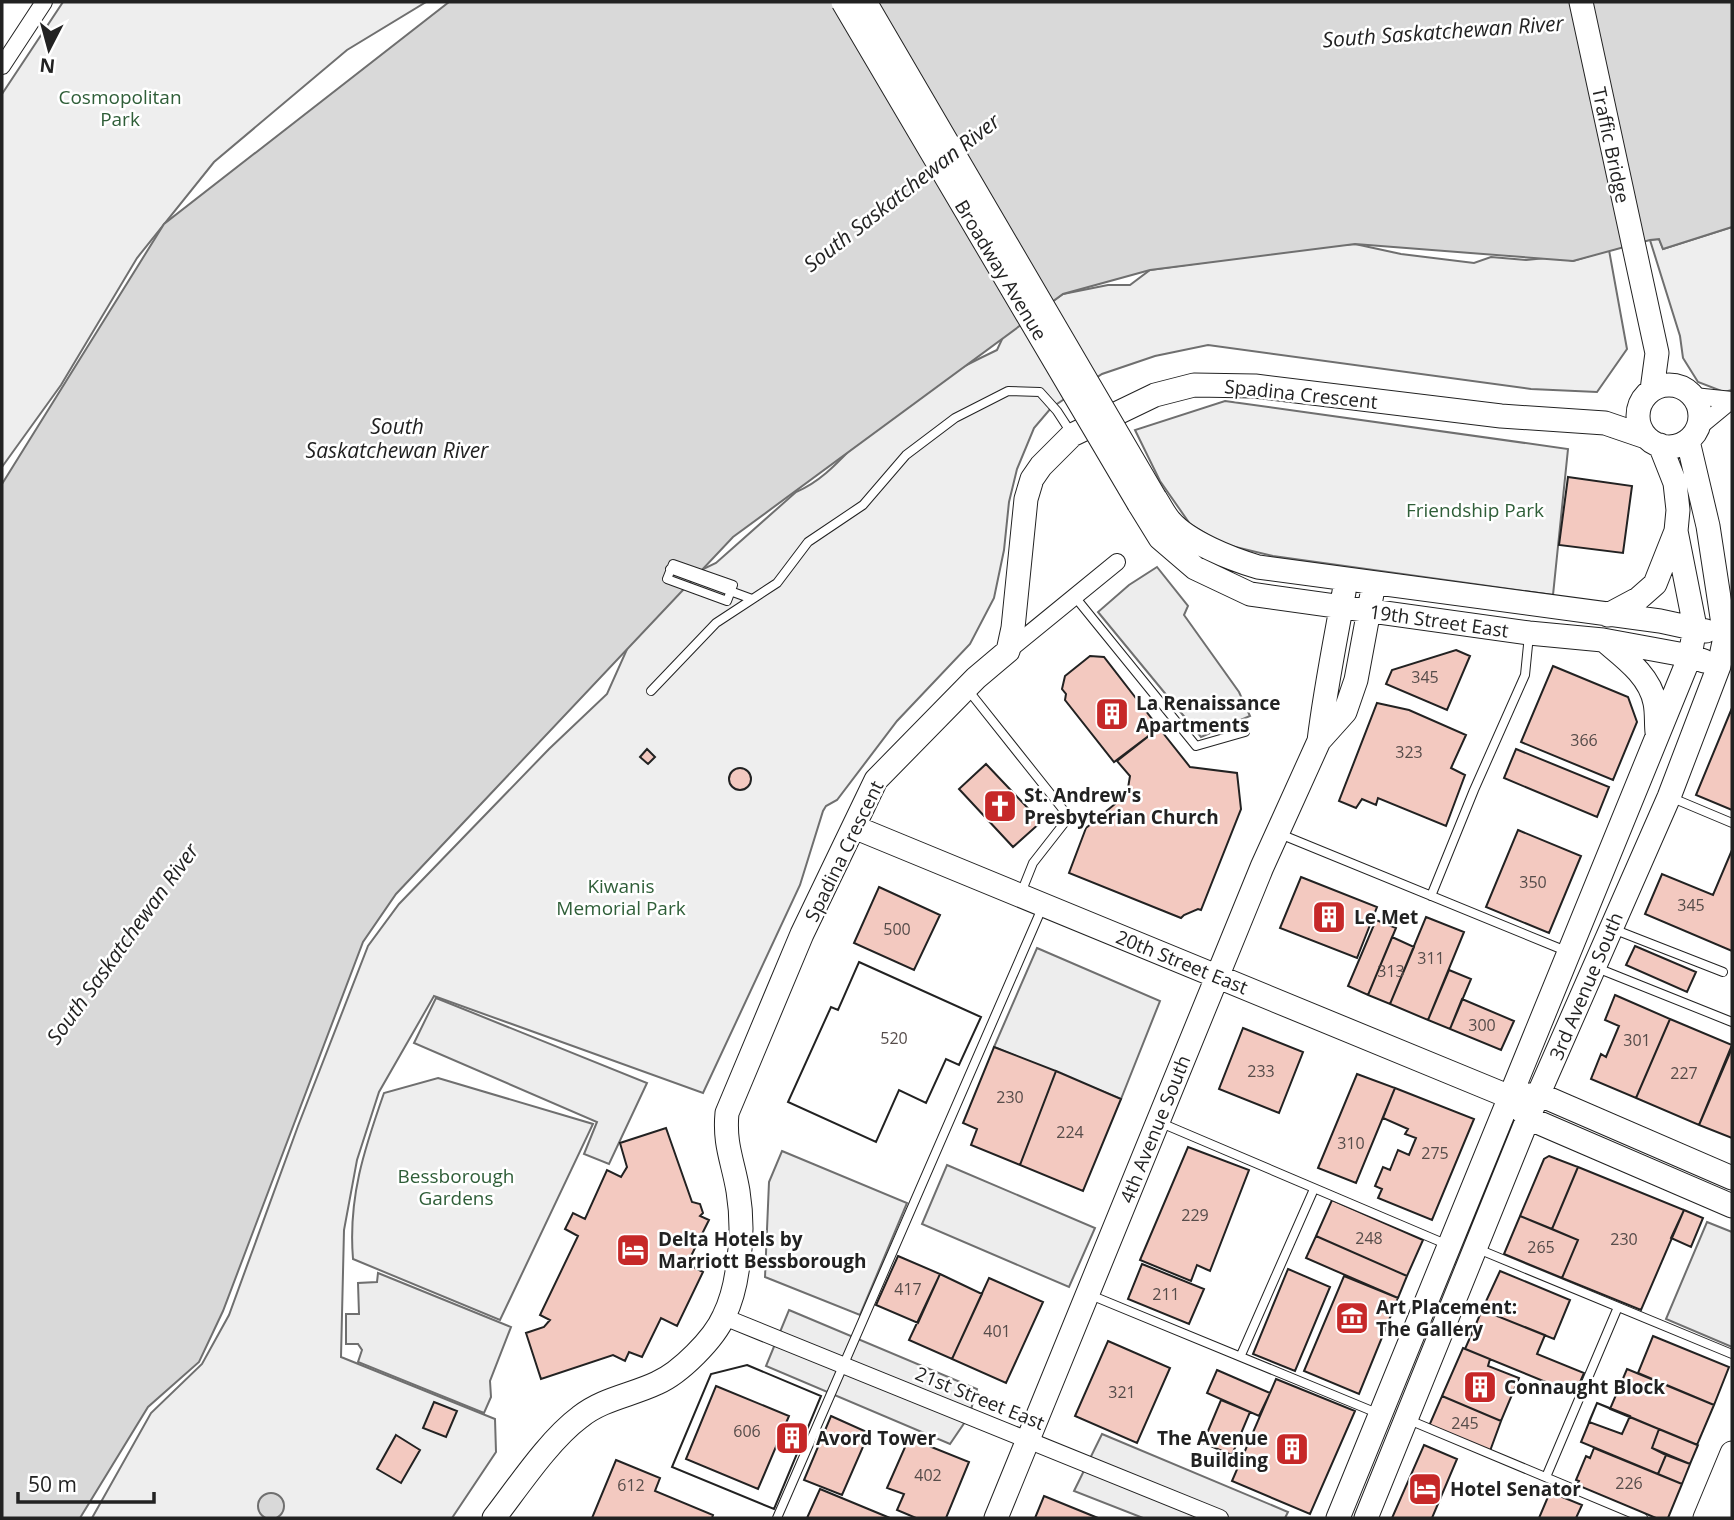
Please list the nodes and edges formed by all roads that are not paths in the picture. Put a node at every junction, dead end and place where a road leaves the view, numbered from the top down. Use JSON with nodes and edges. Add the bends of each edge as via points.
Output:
{"nodes":[{"id":1,"x":44,"y":2,"type":"edge"},
{"id":2,"x":843,"y":2,"type":"edge"},
{"id":3,"x":865,"y":2,"type":"edge"},
{"id":4,"x":1581,"y":2,"type":"edge"},
{"id":5,"x":2,"y":66,"type":"edge"},
{"id":6,"x":1657,"y":353,"type":"junction"},
{"id":7,"x":1687,"y":391,"type":"junction"},
{"id":8,"x":1647,"y":396,"type":"junction"},
{"id":9,"x":1732,"y":400,"type":"edge"},
{"id":10,"x":1605,"y":423,"type":"junction"},
{"id":11,"x":1072,"y":435,"type":"junction"},
{"id":12,"x":1693,"y":435,"type":"junction"},
{"id":13,"x":1653,"y":441,"type":"junction"},
{"id":14,"x":1147,"y":501,"type":"junction"},
{"id":15,"x":1184,"y":531,"type":"joint"},
{"id":16,"x":1676,"y":531,"type":"junction"},
{"id":17,"x":1160,"y":538,"type":"joint"},
{"id":18,"x":1117,"y":562,"type":"dead end"},
{"id":19,"x":1346,"y":579,"type":"junction"},
{"id":20,"x":1374,"y":583,"type":"junction"},
{"id":21,"x":730,"y":592,"type":"junction"},
{"id":22,"x":1075,"y":597,"type":"junction"},
{"id":23,"x":752,"y":599,"type":"junction"},
{"id":24,"x":1341,"y":607,"type":"junction"},
{"id":25,"x":1370,"y":611,"type":"junction"},
{"id":26,"x":1608,"y":615,"type":"junction"},
{"id":27,"x":1695,"y":627,"type":"junction"},
{"id":28,"x":1529,"y":633,"type":"junction"},
{"id":29,"x":1729,"y":638,"type":"edge"},
{"id":30,"x":1603,"y":640,"type":"junction"},
{"id":31,"x":1008,"y":651,"type":"junction"},
{"id":32,"x":1690,"y":656,"type":"junction"},
{"id":33,"x":1726,"y":669,"type":"edge"},
{"id":34,"x":966,"y":688,"type":"junction"},
{"id":35,"x":651,"y":691,"type":"dead end"},
{"id":36,"x":1245,"y":732,"type":"dead end"},
{"id":37,"x":1657,"y":740,"type":"junction"},
{"id":38,"x":1319,"y":741,"type":"junction"},
{"id":39,"x":1670,"y":797,"type":"junction"},
{"id":40,"x":1732,"y":823,"type":"edge"},
{"id":41,"x":854,"y":827,"type":"junction"},
{"id":42,"x":1277,"y":833,"type":"junction"},
{"id":43,"x":1020,"y":895,"type":"junction"},
{"id":44,"x":1431,"y":896,"type":"junction"},
{"id":45,"x":1043,"y":905,"type":"junction"},
{"id":46,"x":1610,"y":928,"type":"junction"},
{"id":47,"x":1568,"y":952,"type":"junction"},
{"id":48,"x":1594,"y":967,"type":"junction"},
{"id":49,"x":1723,"y":972,"type":"dead end"},
{"id":50,"x":1217,"y":977,"type":"junction"},
{"id":51,"x":1732,"y":1022,"type":"edge"},
{"id":52,"x":1538,"y":1094,"type":"junction"},
{"id":53,"x":1510,"y":1097,"type":"junction"},
{"id":54,"x":1528,"y":1118,"type":"junction"},
{"id":55,"x":1158,"y":1122,"type":"junction"},
{"id":56,"x":1732,"y":1178,"type":"edge"},
{"id":57,"x":1314,"y":1189,"type":"junction"},
{"id":58,"x":1732,"y":1206,"type":"edge"},
{"id":59,"x":1449,"y":1245,"type":"junction"},
{"id":60,"x":1476,"y":1248,"type":"junction"},
{"id":61,"x":1088,"y":1293,"type":"junction"},
{"id":62,"x":1618,"y":1307,"type":"junction"},
{"id":63,"x":724,"y":1317,"type":"junction"},
{"id":64,"x":1732,"y":1354,"type":"edge"},
{"id":65,"x":1241,"y":1355,"type":"junction"},
{"id":66,"x":844,"y":1366,"type":"junction"},
{"id":67,"x":1380,"y":1415,"type":"junction"},
{"id":68,"x":1406,"y":1419,"type":"junction"},
{"id":69,"x":1027,"y":1440,"type":"junction"},
{"id":70,"x":1732,"y":1452,"type":"edge"},
{"id":71,"x":1546,"y":1477,"type":"junction"},
{"id":72,"x":1732,"y":1495,"type":"edge"},
{"id":73,"x":494,"y":1518,"type":"edge"},
{"id":74,"x":777,"y":1518,"type":"edge"},
{"id":75,"x":996,"y":1518,"type":"edge"},
{"id":76,"x":1220,"y":1518,"type":"edge"},
{"id":77,"x":1338,"y":1518,"type":"edge"},
{"id":78,"x":1366,"y":1518,"type":"edge"},
{"id":79,"x":1643,"y":1518,"type":"edge"},
{"id":80,"x":1704,"y":1518,"type":"edge"},
{"id":81,"x":1723,"y":1518,"type":"edge"}],
"edges":[{"from":1,"to":5,"type":"street"},
{"from":2,"to":14,"type":"main road","name":"Broadway Avenue","bridge":true},
{"from":3,"to":14,"type":"main road","name":"Broadway Avenue","bridge":true},
{"from":4,"to":6,"type":"main road","name":"Traffic Bridge"},
{"from":6,"to":7,"type":"main road"},
{"from":6,"to":8,"type":"main road"},
{"from":7,"to":8,"type":"main road","via":[[1663,385]]},
{"from":7,"to":9,"type":"street"},
{"from":7,"to":12,"type":"main road","via":[[1700,409]]},
{"from":8,"to":10,"type":"main road"},
{"from":8,"to":13,"type":"main road","via":[[1638,417],[1642,431]]},
{"from":9,"to":12,"type":"street"},
{"from":10,"to":11,"type":"main road","name":"Spadina Crescent","via":[[1501,416],[1255,386],[1194,386],[1155,394]]},
{"from":10,"to":13,"type":"main road","name":"Spadina Crescent"},
{"from":11,"to":23,"type":"lane","via":[[1040,392],[1008,391],[955,418],[906,455],[863,505],[808,542],[777,583]]},
{"from":11,"to":31,"type":"main road","name":"Spadina Crescent","via":[[1041,466],[1026,499]]},
{"from":12,"to":13,"type":"main road","via":[[1674,447]]},
{"from":12,"to":29,"type":"main road","name":"3rd Avenue South"},
{"from":13,"to":16,"type":"main road","name":"3rd Avenue South","via":[[1675,483]]},
{"from":14,"to":15,"type":"main road","name":"Broadway Avenue"},
{"from":14,"to":17,"type":"main road","name":"Broadway Avenue"},
{"from":15,"to":19,"type":"main road","name":"19th Street East","via":[[1230,558],[1258,567]]},
{"from":16,"to":26,"type":"main road","via":[[1655,584]]},
{"from":16,"to":27,"type":"main road","name":"3rd Avenue South"},
{"from":17,"to":24,"type":"main road","name":"19th Street East","via":[[1195,568],[1250,594]]},
{"from":18,"to":22,"type":"street","name":"Spadina Crescent"},
{"from":19,"to":20,"type":"main road","name":"19th Street East"},
{"from":19,"to":24,"type":"main road","name":"4th Avenue South"},
{"from":20,"to":25,"type":"main road","name":"4th Avenue South"},
{"from":20,"to":26,"type":"main road","name":"19th Street East"},
{"from":21,"to":21,"type":"lane","via":[[727,601],[667,579],[673,564],[733,585]]},
{"from":21,"to":23,"type":"lane"},
{"from":22,"to":31,"type":"street","name":"Spadina Crescent"},
{"from":22,"to":36,"type":"lane","via":[[1196,746]]},
{"from":23,"to":35,"type":"lane","via":[[716,623]]},
{"from":24,"to":25,"type":"main road","name":"19th Street East"},
{"from":24,"to":38,"type":"main road","name":"4th Avenue South"},
{"from":25,"to":28,"type":"main road","name":"19th Street East"},
{"from":25,"to":38,"type":"main road","name":"4th Avenue South","via":[[1345,712]]},
{"from":26,"to":27,"type":"main road","name":"19th Street East"},
{"from":27,"to":29,"type":"main road","name":"19th Street East"},
{"from":27,"to":32,"type":"main road","name":"3rd Avenue South"},
{"from":28,"to":30,"type":"main road","name":"19th Street East"},
{"from":28,"to":44,"type":"lane","via":[[1525,675]]},
{"from":29,"to":33,"type":"main road","name":"3rd Avenue South"},
{"from":30,"to":32,"type":"main road","name":"19th Street East"},
{"from":30,"to":37,"type":"main road","via":[[1633,664],[1648,685],[1655,702]]},
{"from":31,"to":34,"type":"main road","name":"Spadina Crescent"},
{"from":32,"to":33,"type":"main road","name":"19th Street East"},
{"from":32,"to":37,"type":"main road","name":"3rd Avenue South"},
{"from":33,"to":39,"type":"main road","name":"3rd Avenue South"},
{"from":34,"to":41,"type":"main road","name":"Spadina Crescent","via":[[876,780]]},
{"from":34,"to":43,"type":"lane","via":[[1069,817],[1033,863]]},
{"from":37,"to":47,"type":"main road","name":"3rd Avenue South"},
{"from":38,"to":42,"type":"main road","name":"4th Avenue South"},
{"from":39,"to":40,"type":"lane"},
{"from":39,"to":46,"type":"main road","name":"3rd Avenue South"},
{"from":41,"to":43,"type":"main road","name":"20th Street East"},
{"from":41,"to":63,"type":"main road","name":"Spadina Crescent","via":[[802,934],[727,1113],[725,1133],[742,1237]]},
{"from":42,"to":44,"type":"lane"},
{"from":42,"to":50,"type":"main road","name":"4th Avenue South"},
{"from":43,"to":45,"type":"main road","name":"20th Street East"},
{"from":44,"to":47,"type":"lane"},
{"from":45,"to":50,"type":"main road","name":"20th Street East"},
{"from":45,"to":66,"type":"lane"},
{"from":46,"to":48,"type":"main road","name":"3rd Avenue South"},
{"from":46,"to":49,"type":"lane"},
{"from":47,"to":53,"type":"main road","name":"3rd Avenue South"},
{"from":48,"to":51,"type":"lane"},
{"from":48,"to":52,"type":"main road","name":"3rd Avenue South"},
{"from":50,"to":53,"type":"main road","name":"20th Street East"},
{"from":50,"to":55,"type":"main road","name":"4th Avenue South"},
{"from":52,"to":53,"type":"main road","name":"20th Street East"},
{"from":52,"to":54,"type":"main road","name":"3rd Avenue South"},
{"from":52,"to":56,"type":"main road","name":"20th Street East"},
{"from":53,"to":54,"type":"main road","name":"20th Street East"},
{"from":53,"to":59,"type":"main road","name":"3rd Avenue South"},
{"from":54,"to":58,"type":"main road","name":"20th Street East"},
{"from":54,"to":60,"type":"main road","name":"3rd Avenue South"},
{"from":55,"to":57,"type":"lane"},
{"from":55,"to":61,"type":"main road","name":"4th Avenue South"},
{"from":57,"to":59,"type":"lane"},
{"from":57,"to":65,"type":"lane"},
{"from":59,"to":67,"type":"main road","name":"3rd Avenue South"},
{"from":60,"to":62,"type":"lane"},
{"from":60,"to":68,"type":"main road","name":"3rd Avenue South"},
{"from":61,"to":65,"type":"lane"},
{"from":61,"to":69,"type":"main road","name":"4th Avenue South"},
{"from":62,"to":64,"type":"lane"},
{"from":62,"to":71,"type":"lane"},
{"from":63,"to":66,"type":"street","name":"21st Street East"},
{"from":63,"to":73,"type":"main road","name":"Spadina Crescent","via":[[704,1345],[670,1377],[581,1416]]},
{"from":65,"to":67,"type":"lane"},
{"from":66,"to":69,"type":"street","name":"21st Street East"},
{"from":66,"to":74,"type":"lane"},
{"from":67,"to":77,"type":"main road","name":"3rd Avenue South"},
{"from":68,"to":71,"type":"lane"},
{"from":68,"to":78,"type":"main road","name":"3rd Avenue South"},
{"from":69,"to":75,"type":"main road","name":"4th Avenue South"},
{"from":69,"to":76,"type":"street","name":"21st Street East"},
{"from":70,"to":80,"type":"main road"},
{"from":71,"to":79,"type":"lane"},
{"from":72,"to":81,"type":"main road"}]}
